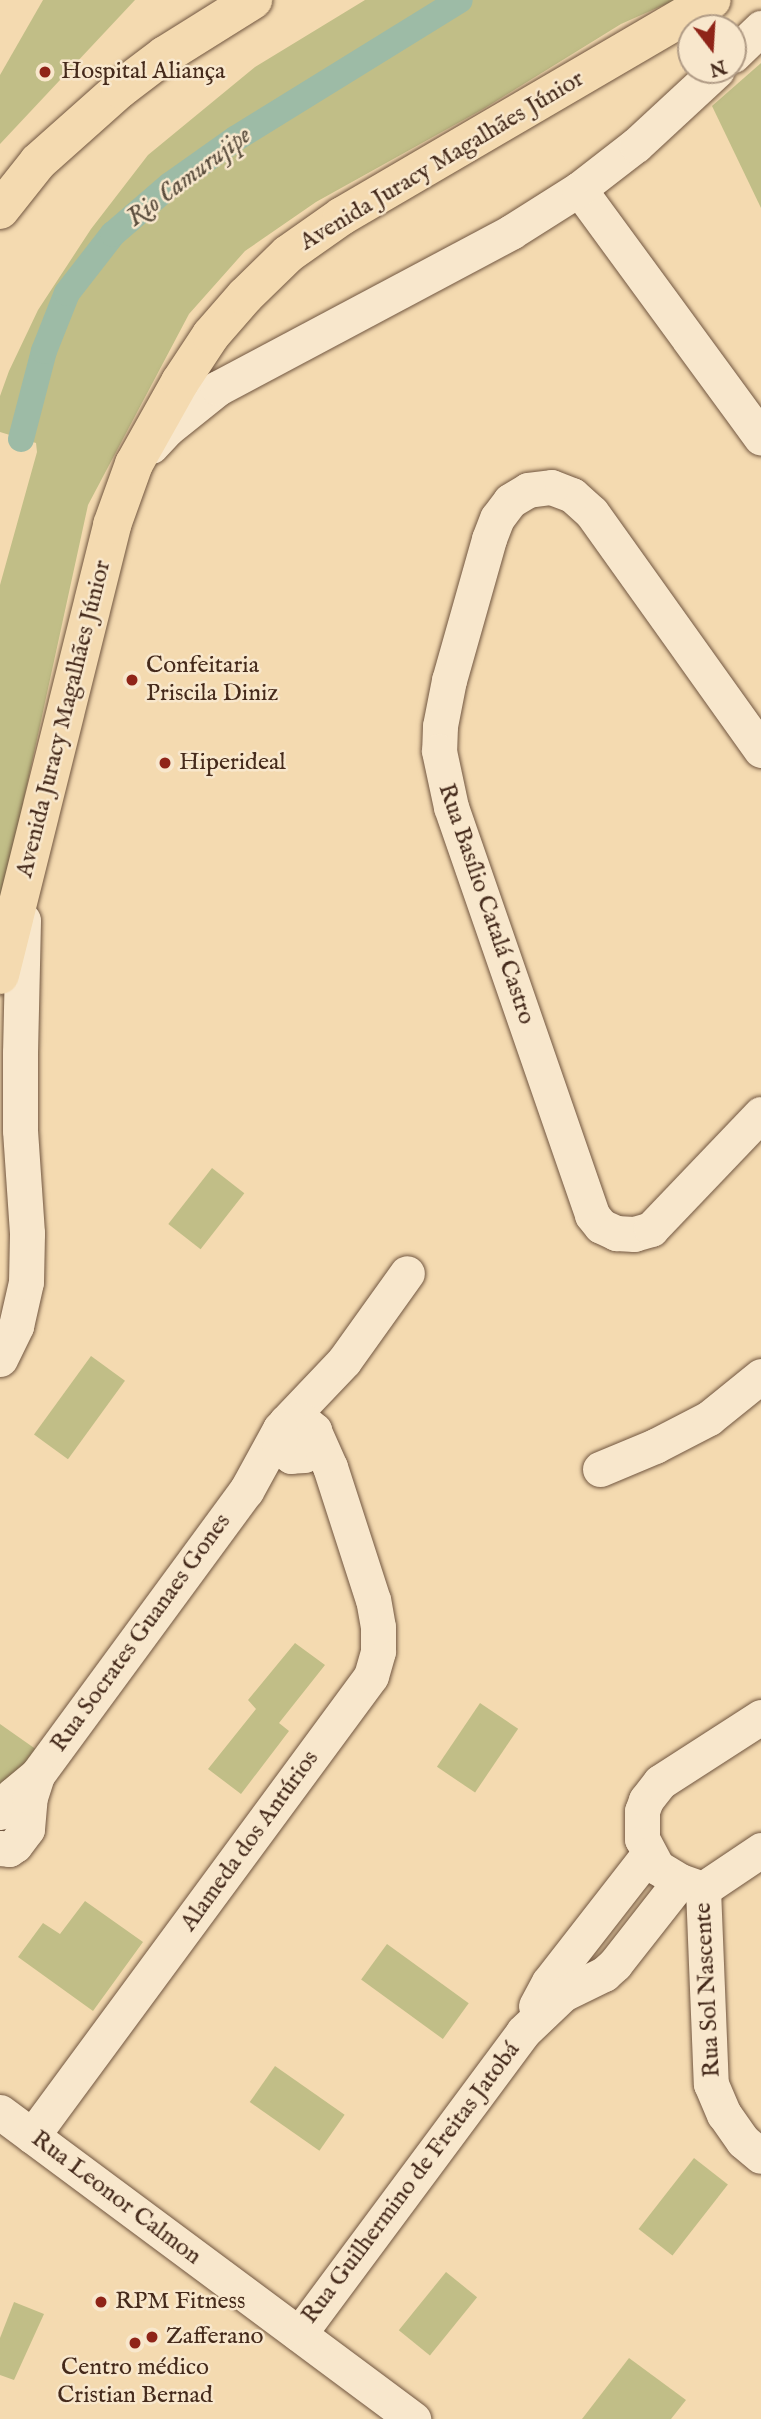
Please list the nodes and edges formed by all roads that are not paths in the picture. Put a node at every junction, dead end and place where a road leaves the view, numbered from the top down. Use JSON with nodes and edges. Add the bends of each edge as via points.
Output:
{"nodes":[{"id":1,"x":253,"y":0,"type":"edge"},
{"id":2,"x":712,"y":0,"type":"edge"},
{"id":3,"x":761,"y":29,"type":"edge"},
{"id":4,"x":747,"y":42,"type":"edge"},
{"id":5,"x":701,"y":84,"type":"edge"},
{"id":6,"x":579,"y":189,"type":"junction"},
{"id":7,"x":0,"y":210,"type":"edge"},
{"id":8,"x":761,"y":438,"type":"edge"},
{"id":9,"x":134,"y":464,"type":"junction"},
{"id":10,"x":761,"y":750,"type":"edge"},
{"id":11,"x":25,"y":876,"type":"junction"},
{"id":12,"x":0,"y":975,"type":"edge"},
{"id":13,"x":761,"y":1114,"type":"edge"},
{"id":14,"x":407,"y":1273,"type":"dead end"},
{"id":15,"x":0,"y":1359,"type":"edge"},
{"id":16,"x":761,"y":1376,"type":"edge"},
{"id":17,"x":297,"y":1438,"type":"junction"},
{"id":18,"x":600,"y":1469,"type":"dead end"},
{"id":19,"x":761,"y":1717,"type":"edge"},
{"id":20,"x":37,"y":1775,"type":"junction"},
{"id":21,"x":0,"y":1812,"type":"edge"},
{"id":22,"x":0,"y":1848,"type":"edge"},
{"id":23,"x":761,"y":1850,"type":"edge"},
{"id":24,"x":648,"y":1855,"type":"junction"},
{"id":25,"x":692,"y":1885,"type":"junction"},
{"id":26,"x":523,"y":2032,"type":"junction"},
{"id":27,"x":0,"y":2112,"type":"edge"},
{"id":28,"x":32,"y":2136,"type":"junction"},
{"id":29,"x":761,"y":2156,"type":"edge"},
{"id":30,"x":299,"y":2334,"type":"junction"},
{"id":31,"x":413,"y":2419,"type":"edge"}],
"edges":[{"from":1,"to":7,"type":"main road","via":[[120,89],[38,162]]},
{"from":2,"to":9,"type":"main road","name":"Avenida Juracy Magalhães Júnior","via":[[342,216],[288,254],[211,335]]},
{"from":3,"to":4,"type":"street"},
{"from":5,"to":6,"type":"street","name":"Avenida Juracy Magalhães Júnior","via":[[636,145]]},
{"from":6,"to":8,"type":"street"},
{"from":6,"to":9,"type":"street","name":"Avenida Juracy Magalhães Júnior","via":[[511,232],[218,388],[168,428]]},
{"from":9,"to":11,"type":"main road","name":"Avenida Juracy Magalhães Júnior","via":[[112,525]]},
{"from":10,"to":13,"type":"street","name":"Rua Basílio Catalá Castro","via":[[590,512],[572,495],[551,487],[528,490],[510,501],[489,539],[440,726],[439,751],[451,807],[592,1215],[616,1233],[651,1229]]},
{"from":11,"to":12,"type":"main road","name":"Avenida Juracy Magalhães Júnior"},
{"from":11,"to":15,"type":"street","via":[[20,1053],[26,1282],[16,1326]]},
{"from":14,"to":17,"type":"street","name":"Rua Socrates Guanaes Gones","via":[[344,1361]]},
{"from":16,"to":18,"type":"street","via":[[709,1418]]},
{"from":17,"to":20,"type":"street","name":"Rua Socrates Guanaes Gones","via":[[246,1491]]},
{"from":17,"to":28,"type":"street","name":"Alameda dos Antúrios","via":[[330,1467],[363,1568],[378,1627],[371,1675]]},
{"from":19,"to":24,"type":"street","via":[[669,1775],[646,1800],[640,1825]]},
{"from":20,"to":21,"type":"street","name":"Rua Socrates Guanaes Gones"},
{"from":20,"to":22,"type":"street","name":"Rua Socrates Guanaes Gones","via":[[27,1829],[9,1849]]},
{"from":23,"to":25,"type":"street","name":"Rua Guilhermino de Freitas Jatobá"},
{"from":24,"to":25,"type":"street","name":"Rua Sol Nascente","via":[[657,1867]]},
{"from":24,"to":26,"type":"street","name":"Rua Guilhermino de Freitas Jatobá","via":[[549,1982]]},
{"from":25,"to":26,"type":"street","name":"Rua Guilhermino de Freitas Jatobá","via":[[604,1974],[562,1994]]},
{"from":25,"to":29,"type":"street","name":"Rua Sol Nascente","via":[[711,2084],[737,2132]]},
{"from":26,"to":30,"type":"street","name":"Rua Guilhermino de Freitas Jatobá"},
{"from":27,"to":28,"type":"street","name":"Rua Leonor Calmon"},
{"from":28,"to":30,"type":"street","name":"Rua Leonor Calmon"},
{"from":30,"to":31,"type":"street","name":"Rua Leonor Calmon"}]}
